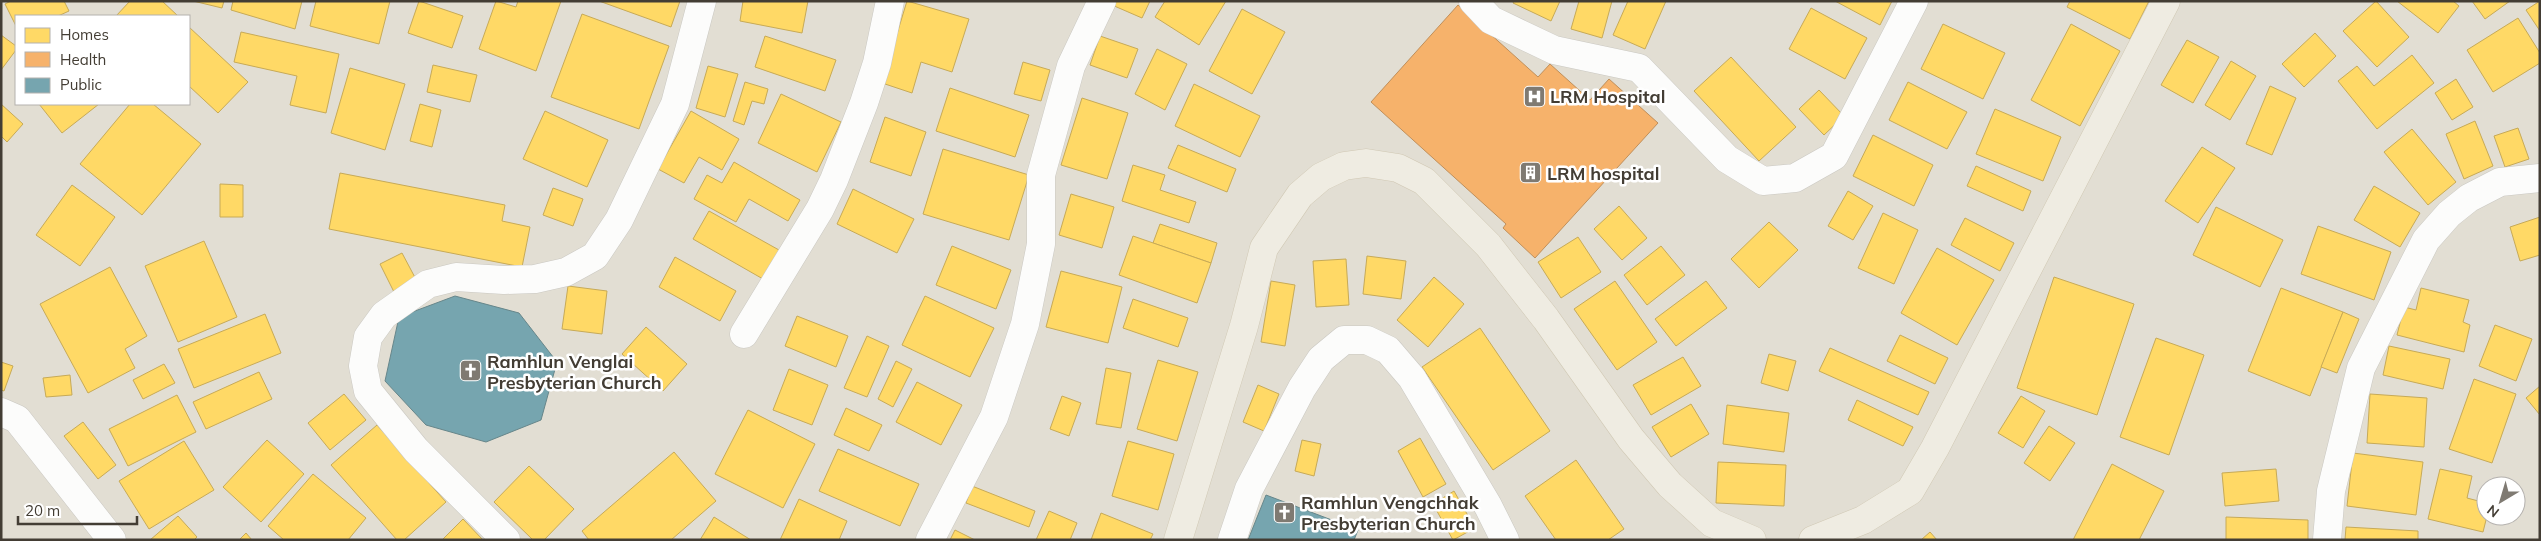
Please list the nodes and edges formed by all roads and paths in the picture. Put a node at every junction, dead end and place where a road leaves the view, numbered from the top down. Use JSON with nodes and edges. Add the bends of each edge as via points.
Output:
{"nodes":[{"id":1,"x":702,"y":1,"type":"edge"},
{"id":2,"x":890,"y":1,"type":"edge"},
{"id":3,"x":1102,"y":1,"type":"edge"},
{"id":4,"x":1473,"y":1,"type":"edge"},
{"id":5,"x":1914,"y":1,"type":"edge"},
{"id":6,"x":2166,"y":1,"type":"edge"},
{"id":7,"x":2540,"y":178,"type":"edge"},
{"id":8,"x":744,"y":334,"type":"dead end"},
{"id":9,"x":1,"y":412,"type":"edge"},
{"id":10,"x":112,"y":540,"type":"edge"},
{"id":11,"x":506,"y":540,"type":"edge"},
{"id":12,"x":930,"y":540,"type":"edge"},
{"id":13,"x":1178,"y":540,"type":"edge"},
{"id":14,"x":1232,"y":540,"type":"edge"},
{"id":15,"x":1505,"y":540,"type":"edge"},
{"id":16,"x":1752,"y":540,"type":"edge"},
{"id":17,"x":1813,"y":540,"type":"edge"},
{"id":18,"x":2327,"y":540,"type":"edge"}],
"edges":[{"from":1,"to":11,"type":"street","via":[[675,104],[619,220],[595,256],[566,272],[535,279],[456,277],[428,284],[384,316],[368,337],[363,366],[368,391],[416,450]]},
{"from":2,"to":8,"type":"street","via":[[877,63],[834,180],[820,209]]},
{"from":3,"to":12,"type":"street","via":[[1071,66],[1041,175],[1041,244],[1025,324],[994,417]]},
{"from":4,"to":5,"type":"street","via":[[1491,20],[1554,50],[1639,68],[1727,159],[1763,181],[1795,178],[1834,156]]},
{"from":6,"to":17,"type":"main road","via":[[1940,440],[1910,491],[1863,520]]},
{"from":7,"to":18,"type":"street","via":[[2500,182],[2469,198],[2449,214],[2426,240],[2361,368],[2331,491]]},
{"from":9,"to":10,"type":"street","via":[[17,419]]},
{"from":13,"to":16,"type":"main road","via":[[1244,326],[1264,248],[1300,195],[1321,177],[1344,166],[1366,163],[1398,168],[1424,181],[1488,245],[1546,319],[1631,439],[1670,485],[1712,523]]},
{"from":14,"to":15,"type":"street","via":[[1249,489],[1302,388],[1321,359],[1344,340],[1367,340],[1388,350],[1412,378]]}]}
